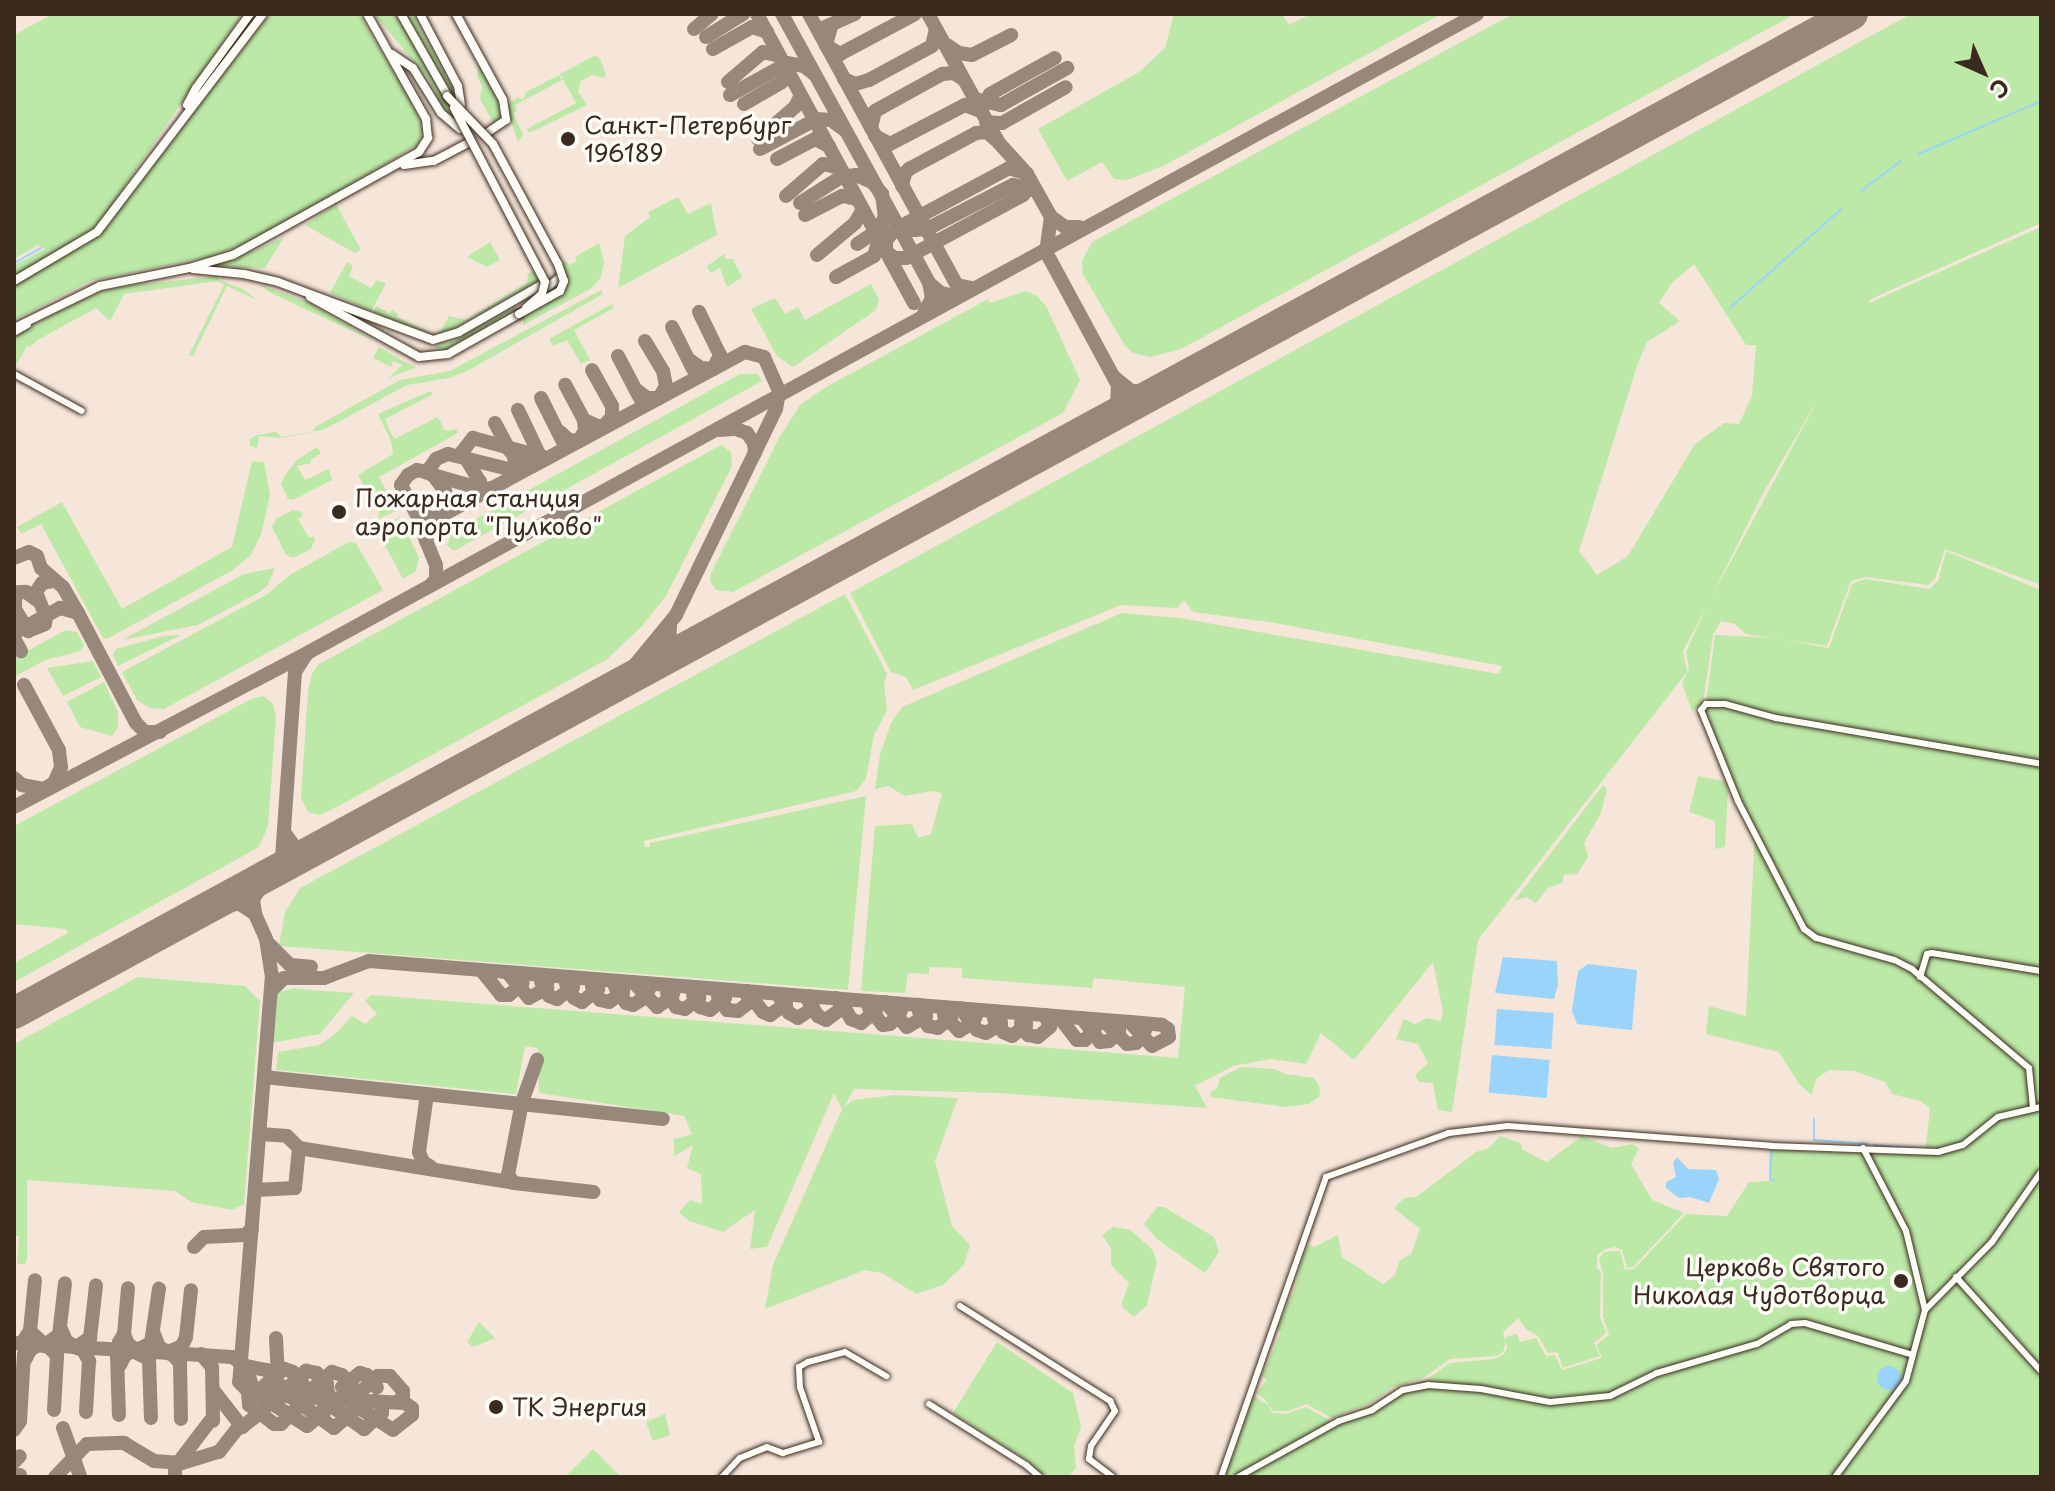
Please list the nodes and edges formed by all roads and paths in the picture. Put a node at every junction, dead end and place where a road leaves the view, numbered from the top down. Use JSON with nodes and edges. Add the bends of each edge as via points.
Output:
{"nodes":[{"id":1,"x":250,"y":14,"type":"edge"},
{"id":2,"x":263,"y":14,"type":"edge"},
{"id":3,"x":367,"y":14,"type":"edge"},
{"id":4,"x":420,"y":14,"type":"edge"},
{"id":5,"x":456,"y":14,"type":"edge"},
{"id":6,"x":402,"y":16,"type":"edge"},
{"id":7,"x":390,"y":53,"type":"junction"},
{"id":8,"x":447,"y":96,"type":"junction"},
{"id":9,"x":458,"y":107,"type":"junction"},
{"id":10,"x":179,"y":121,"type":"junction"},
{"id":11,"x":472,"y":135,"type":"junction"},
{"id":12,"x":392,"y":168,"type":"junction"},
{"id":13,"x":189,"y":268,"type":"junction"},
{"id":14,"x":559,"y":278,"type":"dead end"},
{"id":15,"x":14,"y":281,"type":"edge"},
{"id":16,"x":329,"y":304,"type":"junction"},
{"id":17,"x":519,"y":314,"type":"junction"},
{"id":18,"x":14,"y":331,"type":"edge"},
{"id":19,"x":16,"y":378,"type":"edge"},
{"id":20,"x":82,"y":411,"type":"dead end"},
{"id":21,"x":2041,"y":764,"type":"edge"},
{"id":22,"x":2041,"y":971,"type":"edge"},
{"id":23,"x":1920,"y":977,"type":"junction"},
{"id":24,"x":2037,"y":1108,"type":"edge"},
{"id":25,"x":1863,"y":1148,"type":"junction"},
{"id":26,"x":2041,"y":1172,"type":"edge"},
{"id":27,"x":1956,"y":1277,"type":"junction"},
{"id":28,"x":960,"y":1306,"type":"dead end"},
{"id":29,"x":1925,"y":1310,"type":"junction"},
{"id":30,"x":1910,"y":1354,"type":"junction"},
{"id":31,"x":2041,"y":1371,"type":"edge"},
{"id":32,"x":886,"y":1376,"type":"dead end"},
{"id":33,"x":929,"y":1404,"type":"dead end"},
{"id":34,"x":722,"y":1477,"type":"edge"},
{"id":35,"x":1040,"y":1477,"type":"edge"},
{"id":36,"x":1113,"y":1477,"type":"edge"},
{"id":37,"x":1221,"y":1477,"type":"edge"},
{"id":38,"x":1238,"y":1477,"type":"edge"},
{"id":39,"x":1835,"y":1477,"type":"edge"}],
"edges":[{"from":1,"to":10,"type":"street","via":[[196,88]]},
{"from":2,"to":10,"type":"street"},
{"from":3,"to":7,"type":"street"},
{"from":4,"to":9,"type":"street","via":[[458,86]]},
{"from":5,"to":11,"type":"street","via":[[503,100],[506,120]]},
{"from":6,"to":8,"type":"street"},
{"from":7,"to":11,"type":"street","via":[[427,87],[446,120]]},
{"from":7,"to":12,"type":"street","via":[[429,131],[423,148]]},
{"from":8,"to":9,"type":"street","bridge":true},
{"from":8,"to":17,"type":"street","bridge":true,"via":[[493,144],[564,281],[560,291]]},
{"from":9,"to":11,"type":"street","bridge":true},
{"from":10,"to":15,"type":"street","via":[[97,232]]},
{"from":11,"to":12,"type":"street","via":[[427,163]]},
{"from":11,"to":17,"type":"street","bridge":true,"via":[[545,282],[542,294]]},
{"from":12,"to":13,"type":"street","via":[[246,249]]},
{"from":13,"to":16,"type":"street","via":[[255,276]]},
{"from":13,"to":18,"type":"street","via":[[100,286]]},
{"from":14,"to":16,"type":"street","via":[[439,340]]},
{"from":16,"to":17,"type":"street","via":[[413,356],[448,354]]},
{"from":19,"to":20,"type":"street"},
{"from":21,"to":23,"type":"street","via":[[1776,718],[1725,704],[1706,704],[1701,710],[1738,801],[1804,929],[1816,938],[1894,960]]},
{"from":22,"to":23,"type":"street","via":[[1932,953],[1927,954]]},
{"from":23,"to":24,"type":"street","via":[[2029,1068]]},
{"from":24,"to":25,"type":"street","via":[[1998,1117],[1950,1150]]},
{"from":25,"to":29,"type":"street","via":[[1906,1231]]},
{"from":25,"to":37,"type":"street","via":[[1508,1126],[1449,1133],[1326,1177]]},
{"from":26,"to":27,"type":"street","via":[[1992,1242]]},
{"from":27,"to":29,"type":"street"},
{"from":27,"to":31,"type":"street"},
{"from":28,"to":36,"type":"street","via":[[1113,1405],[1115,1411],[1091,1446],[1091,1463]]},
{"from":29,"to":30,"type":"street"},
{"from":30,"to":38,"type":"street","via":[[1805,1323],[1791,1324],[1757,1344],[1657,1373],[1610,1396],[1550,1402],[1428,1385],[1403,1390]]},
{"from":30,"to":39,"type":"street","via":[[1906,1381]]},
{"from":32,"to":34,"type":"street","via":[[845,1352],[799,1367],[800,1387],[819,1442],[783,1453],[767,1447],[740,1458]]},
{"from":33,"to":35,"type":"street"}]}
